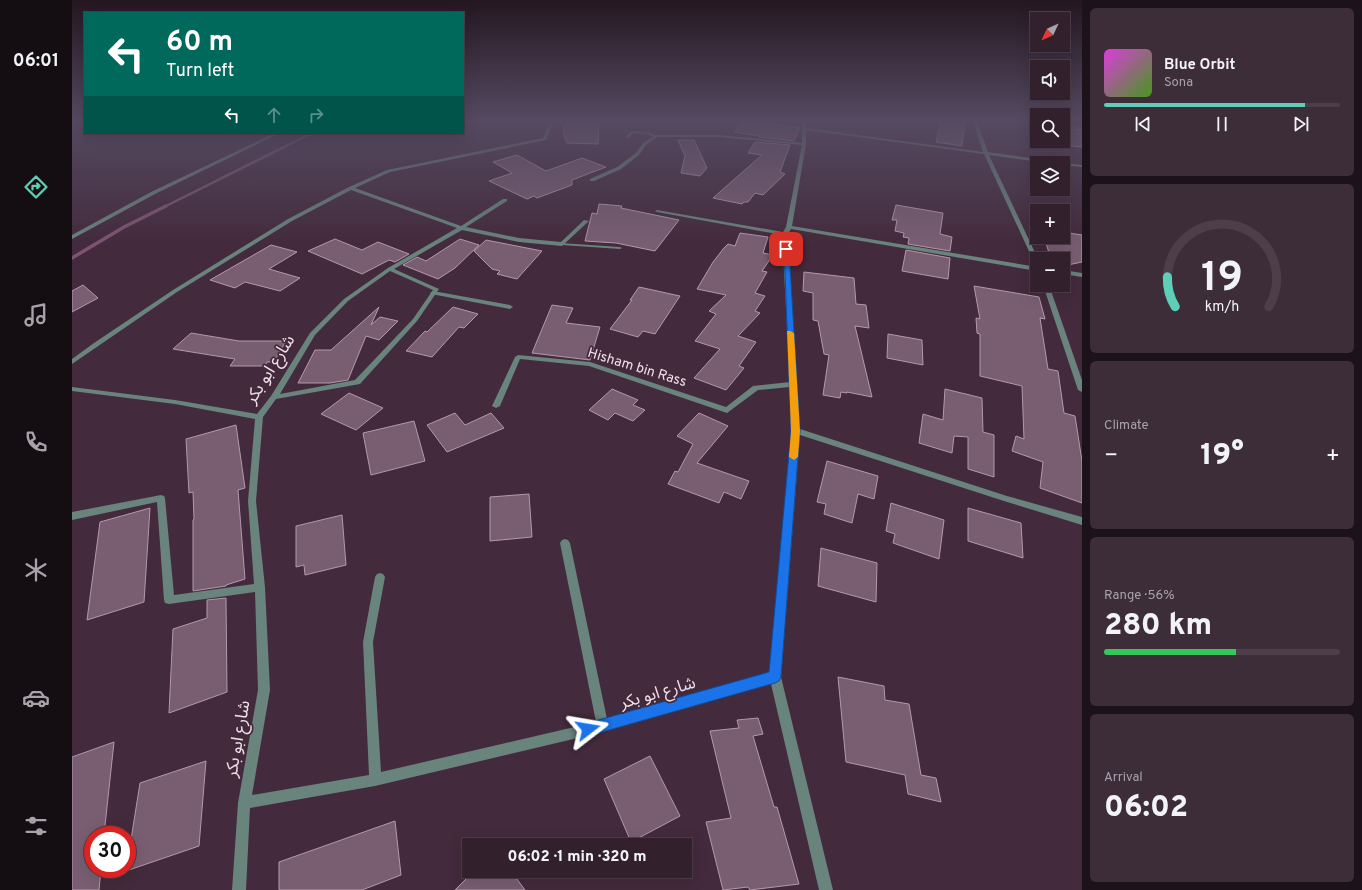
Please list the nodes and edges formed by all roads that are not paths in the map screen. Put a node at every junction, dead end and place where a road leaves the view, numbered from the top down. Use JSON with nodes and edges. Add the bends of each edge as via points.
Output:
{"nodes":[{"id":1,"x":216,"y":163,"type":"edge"},
{"id":2,"x":432,"y":163,"type":"edge"},
{"id":3,"x":626,"y":163,"type":"edge"},
{"id":4,"x":800,"y":163,"type":"edge"},
{"id":5,"x":990,"y":163,"type":"edge"},
{"id":6,"x":1070,"y":165,"type":"edge"},
{"id":7,"x":1082,"y":166,"type":"edge"},
{"id":8,"x":592,"y":180,"type":"dead end"},
{"id":9,"x":351,"y":188,"type":"junction"},
{"id":10,"x":505,"y":200,"type":"dead end"},
{"id":11,"x":657,"y":211,"type":"dead end"},
{"id":12,"x":586,"y":221,"type":"dead end"},
{"id":13,"x":461,"y":228,"type":"junction"},
{"id":14,"x":787,"y":231,"type":"junction"},
{"id":15,"x":72,"y":237,"type":"edge"},
{"id":16,"x":562,"y":244,"type":"junction"},
{"id":17,"x":620,"y":248,"type":"dead end"},
{"id":18,"x":1032,"y":252,"type":"edge"},
{"id":19,"x":1030,"y":268,"type":"edge"},
{"id":20,"x":390,"y":269,"type":"junction"},
{"id":21,"x":1070,"y":273,"type":"edge"},
{"id":22,"x":1082,"y":275,"type":"edge"},
{"id":23,"x":1048,"y":292,"type":"edge"},
{"id":24,"x":433,"y":293,"type":"junction"},
{"id":25,"x":510,"y":308,"type":"dead end"},
{"id":26,"x":72,"y":362,"type":"edge"},
{"id":27,"x":792,"y":384,"type":"junction"},
{"id":28,"x":72,"y":389,"type":"edge"},
{"id":29,"x":1082,"y":390,"type":"edge"},
{"id":30,"x":274,"y":397,"type":"junction"},
{"id":31,"x":496,"y":406,"type":"dead end"},
{"id":32,"x":259,"y":417,"type":"junction"},
{"id":33,"x":796,"y":431,"type":"junction"},
{"id":34,"x":72,"y":516,"type":"edge"},
{"id":35,"x":1082,"y":521,"type":"edge"},
{"id":36,"x":565,"y":543,"type":"dead end"},
{"id":37,"x":380,"y":577,"type":"dead end"},
{"id":38,"x":260,"y":587,"type":"junction"},
{"id":39,"x":775,"y":677,"type":"junction"},
{"id":40,"x":603,"y":726,"type":"junction"},
{"id":41,"x":375,"y":780,"type":"junction"},
{"id":42,"x":244,"y":803,"type":"junction"},
{"id":43,"x":239,"y":890,"type":"edge"},
{"id":44,"x":826,"y":890,"type":"edge"}],
"edges":[{"from":1,"to":15,"type":"street","via":[[152,193]]},
{"from":2,"to":9,"type":"street","via":[[389,171]]},
{"from":3,"to":8,"type":"street"},
{"from":4,"to":14,"type":"street"},
{"from":5,"to":18,"type":"street"},
{"from":6,"to":7,"type":"street"},
{"from":9,"to":13,"type":"street"},
{"from":9,"to":26,"type":"street","via":[[290,220],[182,287]]},
{"from":10,"to":13,"type":"street","name":"شارع ابو بكر"},
{"from":11,"to":14,"type":"street"},
{"from":12,"to":16,"type":"street"},
{"from":13,"to":16,"type":"street","via":[[519,240]]},
{"from":13,"to":20,"type":"street","name":"شارع ابو بكر"},
{"from":14,"to":19,"type":"street"},
{"from":14,"to":27,"type":"street"},
{"from":16,"to":17,"type":"lane"},
{"from":20,"to":24,"type":"street","via":[[436,289]]},
{"from":20,"to":30,"type":"street","name":"شارع ابو بكر","via":[[346,300],[312,334]]},
{"from":21,"to":22,"type":"street"},
{"from":23,"to":29,"type":"street"},
{"from":24,"to":25,"type":"lane"},
{"from":24,"to":30,"type":"street","via":[[415,320],[357,382]]},
{"from":27,"to":31,"type":"street","name":"Hisham bin Rass","via":[[756,388],[727,410],[590,364],[518,357]]},
{"from":27,"to":33,"type":"street"},
{"from":28,"to":32,"type":"street","via":[[175,402]]},
{"from":30,"to":32,"type":"street","name":"شارع ابو بكر"},
{"from":32,"to":38,"type":"street","name":"شارع ابو بكر","via":[[252,501]]},
{"from":33,"to":35,"type":"street","via":[[999,497]]},
{"from":33,"to":39,"type":"street"},
{"from":34,"to":38,"type":"street","via":[[161,498],[169,600]]},
{"from":36,"to":40,"type":"street"},
{"from":37,"to":41,"type":"street","via":[[368,642]]},
{"from":38,"to":42,"type":"street","name":"شارع ابو بكر","via":[[264,690]]},
{"from":39,"to":40,"type":"street","name":"شارع ابو بكر"},
{"from":39,"to":44,"type":"street"},
{"from":40,"to":41,"type":"street","name":"شارع ابو بكر"},
{"from":41,"to":42,"type":"street","name":"شارع ابو بكر"},
{"from":42,"to":43,"type":"street"}]}
